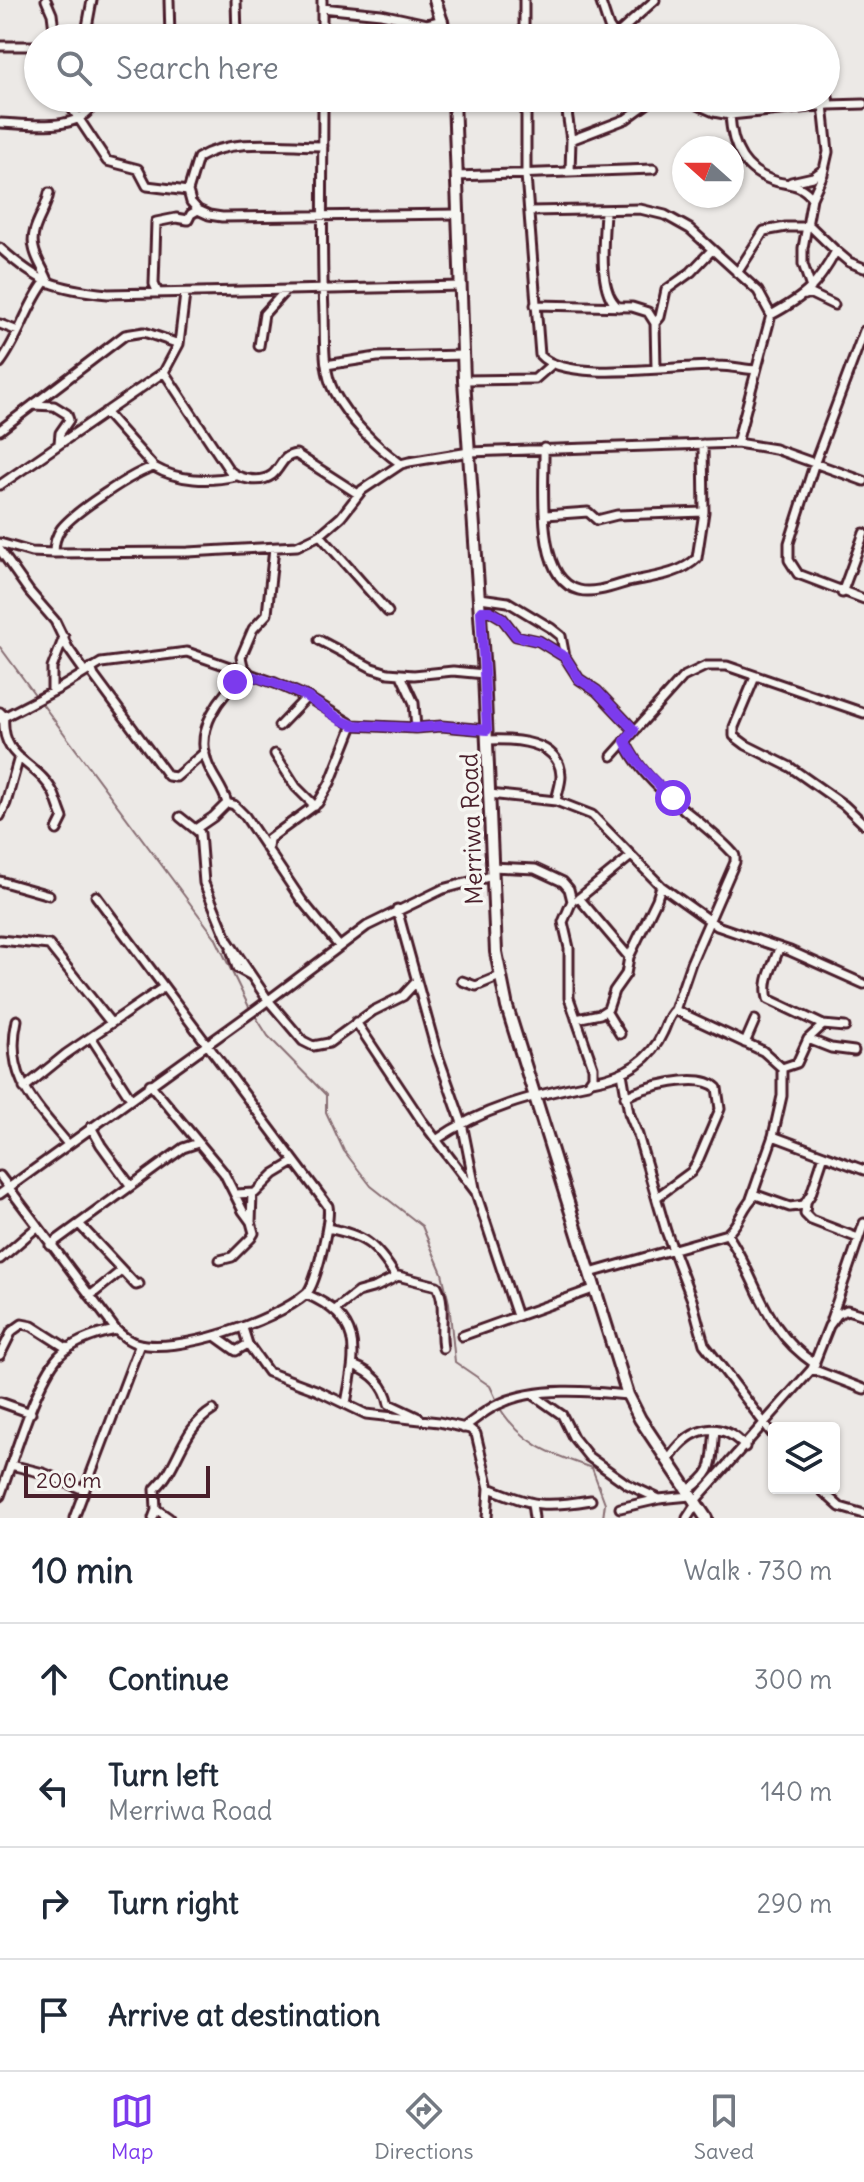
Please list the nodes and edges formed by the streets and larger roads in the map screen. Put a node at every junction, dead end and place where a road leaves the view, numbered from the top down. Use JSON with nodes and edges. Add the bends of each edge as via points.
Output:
{"nodes":[{"id":1,"x":46,"y":0,"type":"edge"},
{"id":2,"x":92,"y":0,"type":"edge"},
{"id":3,"x":169,"y":0,"type":"edge"},
{"id":4,"x":236,"y":0,"type":"edge"},
{"id":5,"x":435,"y":0,"type":"edge"},
{"id":6,"x":524,"y":0,"type":"edge"},
{"id":7,"x":600,"y":0,"type":"edge"},
{"id":8,"x":655,"y":0,"type":"edge"},
{"id":9,"x":322,"y":4,"type":"edge"},
{"id":10,"x":443,"y":20,"type":"junction"},
{"id":11,"x":53,"y":24,"type":"edge"},
{"id":12,"x":88,"y":24,"type":"edge"},
{"id":13,"x":170,"y":24,"type":"edge"},
{"id":14,"x":237,"y":24,"type":"edge"},
{"id":15,"x":444,"y":24,"type":"edge"},
{"id":16,"x":524,"y":24,"type":"edge"},
{"id":17,"x":609,"y":24,"type":"edge"},
{"id":18,"x":630,"y":24,"type":"edge"},
{"id":19,"x":0,"y":46,"type":"edge"},
{"id":20,"x":24,"y":46,"type":"edge"},
{"id":21,"x":864,"y":104,"type":"edge"},
{"id":22,"x":840,"y":105,"type":"edge"},
{"id":23,"x":74,"y":112,"type":"edge"},
{"id":24,"x":87,"y":112,"type":"edge"},
{"id":25,"x":323,"y":112,"type":"edge"},
{"id":26,"x":455,"y":112,"type":"edge"},
{"id":27,"x":526,"y":112,"type":"edge"},
{"id":28,"x":567,"y":112,"type":"edge"},
{"id":29,"x":636,"y":112,"type":"edge"},
{"id":30,"x":714,"y":112,"type":"edge"},
{"id":31,"x":759,"y":112,"type":"edge"},
{"id":32,"x":826,"y":112,"type":"edge"},
{"id":33,"x":730,"y":115,"type":"junction"},
{"id":34,"x":79,"y":119,"type":"junction"},
{"id":35,"x":0,"y":123,"type":"edge"},
{"id":36,"x":571,"y":140,"type":"junction"},
{"id":37,"x":323,"y":146,"type":"junction"},
{"id":38,"x":653,"y":169,"type":"dead end"},
{"id":39,"x":824,"y":169,"type":"junction"},
{"id":40,"x":570,"y":171,"type":"junction"},
{"id":41,"x":526,"y":175,"type":"junction"},
{"id":42,"x":457,"y":176,"type":"junction"},
{"id":43,"x":785,"y":183,"type":"junction"},
{"id":44,"x":188,"y":191,"type":"junction"},
{"id":45,"x":49,"y":193,"type":"dead end"},
{"id":46,"x":812,"y":198,"type":"junction"},
{"id":47,"x":198,"y":210,"type":"junction"},
{"id":48,"x":530,"y":211,"type":"junction"},
{"id":49,"x":605,"y":212,"type":"junction"},
{"id":50,"x":458,"y":214,"type":"junction"},
{"id":51,"x":323,"y":217,"type":"junction"},
{"id":52,"x":807,"y":226,"type":"junction"},
{"id":53,"x":0,"y":248,"type":"edge"},
{"id":54,"x":712,"y":250,"type":"junction"},
{"id":55,"x":836,"y":251,"type":"junction"},
{"id":56,"x":864,"y":268,"type":"edge"},
{"id":57,"x":737,"y":273,"type":"junction"},
{"id":58,"x":47,"y":282,"type":"junction"},
{"id":59,"x":461,"y":286,"type":"junction"},
{"id":60,"x":323,"y":290,"type":"junction"},
{"id":61,"x":285,"y":291,"type":"junction"},
{"id":62,"x":808,"y":292,"type":"junction"},
{"id":63,"x":158,"y":293,"type":"junction"},
{"id":64,"x":185,"y":294,"type":"junction"},
{"id":65,"x":535,"y":305,"type":"junction"},
{"id":66,"x":834,"y":305,"type":"dead end"},
{"id":67,"x":618,"y":307,"type":"junction"},
{"id":68,"x":771,"y":315,"type":"junction"},
{"id":69,"x":655,"y":323,"type":"junction"},
{"id":70,"x":0,"y":324,"type":"edge"},
{"id":71,"x":18,"y":331,"type":"junction"},
{"id":72,"x":864,"y":331,"type":"edge"},
{"id":73,"x":179,"y":344,"type":"junction"},
{"id":74,"x":259,"y":346,"type":"dead end"},
{"id":75,"x":464,"y":355,"type":"junction"},
{"id":76,"x":0,"y":363,"type":"edge"},
{"id":77,"x":326,"y":365,"type":"junction"},
{"id":78,"x":551,"y":365,"type":"junction"},
{"id":79,"x":656,"y":368,"type":"junction"},
{"id":80,"x":756,"y":370,"type":"junction"},
{"id":81,"x":164,"y":372,"type":"junction"},
{"id":82,"x":464,"y":380,"type":"junction"},
{"id":83,"x":32,"y":405,"type":"junction"},
{"id":84,"x":105,"y":412,"type":"junction"},
{"id":85,"x":0,"y":430,"type":"edge"},
{"id":86,"x":59,"y":443,"type":"junction"},
{"id":87,"x":737,"y":443,"type":"junction"},
{"id":88,"x":703,"y":444,"type":"junction"},
{"id":89,"x":544,"y":448,"type":"junction"},
{"id":90,"x":469,"y":452,"type":"junction"},
{"id":91,"x":815,"y":462,"type":"junction"},
{"id":92,"x":401,"y":464,"type":"junction"},
{"id":93,"x":154,"y":467,"type":"junction"},
{"id":94,"x":236,"y":476,"type":"junction"},
{"id":95,"x":864,"y":481,"type":"edge"},
{"id":96,"x":0,"y":485,"type":"edge"},
{"id":97,"x":358,"y":494,"type":"junction"},
{"id":98,"x":704,"y":512,"type":"junction"},
{"id":99,"x":546,"y":515,"type":"junction"},
{"id":100,"x":864,"y":533,"type":"edge"},
{"id":101,"x":320,"y":535,"type":"junction"},
{"id":102,"x":0,"y":543,"type":"edge"},
{"id":103,"x":274,"y":548,"type":"junction"},
{"id":104,"x":0,"y":550,"type":"edge"},
{"id":105,"x":54,"y":553,"type":"junction"},
{"id":106,"x":842,"y":593,"type":"junction"},
{"id":107,"x":480,"y":598,"type":"junction"},
{"id":108,"x":864,"y":599,"type":"edge"},
{"id":109,"x":481,"y":611,"type":"junction"},
{"id":110,"x":388,"y":612,"type":"dead end"},
{"id":111,"x":64,"y":637,"type":"junction"},
{"id":112,"x":319,"y":640,"type":"dead end"},
{"id":113,"x":565,"y":657,"type":"junction"},
{"id":114,"x":88,"y":670,"type":"junction"},
{"id":115,"x":484,"y":674,"type":"junction"},
{"id":116,"x":248,"y":675,"type":"junction"},
{"id":117,"x":401,"y":675,"type":"junction"},
{"id":118,"x":755,"y":677,"type":"junction"},
{"id":119,"x":52,"y":692,"type":"junction"},
{"id":120,"x":307,"y":697,"type":"junction"},
{"id":121,"x":864,"y":713,"type":"edge"},
{"id":122,"x":1,"y":716,"type":"edge"},
{"id":123,"x":353,"y":725,"type":"junction"},
{"id":124,"x":279,"y":726,"type":"dead end"},
{"id":125,"x":416,"y":728,"type":"junction"},
{"id":126,"x":634,"y":730,"type":"junction"},
{"id":127,"x":487,"y":735,"type":"junction"},
{"id":128,"x":625,"y":741,"type":"junction"},
{"id":129,"x":205,"y":752,"type":"junction"},
{"id":130,"x":275,"y":754,"type":"dead end"},
{"id":131,"x":612,"y":756,"type":"dead end"},
{"id":132,"x":19,"y":757,"type":"junction"},
{"id":133,"x":489,"y":794,"type":"junction"},
{"id":134,"x":556,"y":801,"type":"junction"},
{"id":135,"x":227,"y":803,"type":"junction"},
{"id":136,"x":315,"y":806,"type":"junction"},
{"id":137,"x":0,"y":816,"type":"edge"},
{"id":138,"x":180,"y":817,"type":"dead end"},
{"id":139,"x":864,"y":824,"type":"edge"},
{"id":140,"x":197,"y":828,"type":"junction"},
{"id":141,"x":57,"y":830,"type":"dead end"},
{"id":142,"x":268,"y":848,"type":"junction"},
{"id":143,"x":631,"y":856,"type":"junction"},
{"id":144,"x":491,"y":872,"type":"junction"},
{"id":145,"x":0,"y":881,"type":"edge"},
{"id":146,"x":661,"y":886,"type":"junction"},
{"id":147,"x":49,"y":895,"type":"dead end"},
{"id":148,"x":96,"y":896,"type":"dead end"},
{"id":149,"x":575,"y":900,"type":"junction"},
{"id":150,"x":397,"y":909,"type":"junction"},
{"id":151,"x":711,"y":921,"type":"junction"},
{"id":152,"x":0,"y":940,"type":"edge"},
{"id":153,"x":339,"y":946,"type":"junction"},
{"id":154,"x":779,"y":948,"type":"junction"},
{"id":155,"x":629,"y":957,"type":"junction"},
{"id":156,"x":500,"y":976,"type":"junction"},
{"id":157,"x":462,"y":981,"type":"dead end"},
{"id":158,"x":416,"y":982,"type":"junction"},
{"id":159,"x":864,"y":984,"type":"edge"},
{"id":160,"x":164,"y":987,"type":"junction"},
{"id":161,"x":268,"y":1000,"type":"junction"},
{"id":162,"x":675,"y":1010,"type":"junction"},
{"id":163,"x":606,"y":1011,"type":"junction"},
{"id":164,"x":576,"y":1019,"type":"junction"},
{"id":165,"x":17,"y":1020,"type":"dead end"},
{"id":166,"x":755,"y":1020,"type":"dead end"},
{"id":167,"x":356,"y":1022,"type":"junction"},
{"id":168,"x":111,"y":1023,"type":"junction"},
{"id":169,"x":823,"y":1025,"type":"junction"},
{"id":170,"x":845,"y":1027,"type":"dead end"},
{"id":171,"x":620,"y":1034,"type":"dead end"},
{"id":172,"x":91,"y":1037,"type":"junction"},
{"id":173,"x":808,"y":1039,"type":"junction"},
{"id":174,"x":745,"y":1043,"type":"junction"},
{"id":175,"x":206,"y":1045,"type":"junction"},
{"id":176,"x":854,"y":1051,"type":"dead end"},
{"id":177,"x":782,"y":1068,"type":"junction"},
{"id":178,"x":622,"y":1073,"type":"junction"},
{"id":179,"x":592,"y":1081,"type":"junction"},
{"id":180,"x":150,"y":1084,"type":"junction"},
{"id":181,"x":24,"y":1088,"type":"junction"},
{"id":182,"x":535,"y":1096,"type":"junction"},
{"id":183,"x":625,"y":1097,"type":"junction"},
{"id":184,"x":131,"y":1099,"type":"junction"},
{"id":185,"x":462,"y":1123,"type":"junction"},
{"id":186,"x":91,"y":1127,"type":"junction"},
{"id":187,"x":189,"y":1133,"type":"junction"},
{"id":188,"x":773,"y":1136,"type":"junction"},
{"id":189,"x":436,"y":1140,"type":"junction"},
{"id":190,"x":198,"y":1143,"type":"junction"},
{"id":191,"x":68,"y":1144,"type":"junction"},
{"id":192,"x":183,"y":1148,"type":"junction"},
{"id":193,"x":824,"y":1155,"type":"junction"},
{"id":194,"x":294,"y":1162,"type":"junction"},
{"id":195,"x":864,"y":1170,"type":"edge"},
{"id":196,"x":0,"y":1176,"type":"edge"},
{"id":197,"x":130,"y":1185,"type":"junction"},
{"id":198,"x":9,"y":1188,"type":"junction"},
{"id":199,"x":476,"y":1193,"type":"junction"},
{"id":200,"x":0,"y":1194,"type":"edge"},
{"id":201,"x":235,"y":1194,"type":"junction"},
{"id":202,"x":252,"y":1194,"type":"junction"},
{"id":203,"x":657,"y":1197,"type":"junction"},
{"id":204,"x":751,"y":1199,"type":"junction"},
{"id":205,"x":806,"y":1202,"type":"junction"},
{"id":206,"x":251,"y":1222,"type":"junction"},
{"id":207,"x":864,"y":1223,"type":"edge"},
{"id":208,"x":80,"y":1225,"type":"junction"},
{"id":209,"x":37,"y":1227,"type":"junction"},
{"id":210,"x":327,"y":1228,"type":"junction"},
{"id":211,"x":727,"y":1234,"type":"junction"},
{"id":212,"x":858,"y":1238,"type":"junction"},
{"id":213,"x":50,"y":1245,"type":"junction"},
{"id":214,"x":672,"y":1249,"type":"junction"},
{"id":215,"x":0,"y":1259,"type":"edge"},
{"id":216,"x":220,"y":1260,"type":"dead end"},
{"id":217,"x":121,"y":1271,"type":"junction"},
{"id":218,"x":590,"y":1273,"type":"junction"},
{"id":219,"x":396,"y":1277,"type":"junction"},
{"id":220,"x":139,"y":1284,"type":"dead end"},
{"id":221,"x":596,"y":1288,"type":"junction"},
{"id":222,"x":306,"y":1294,"type":"junction"},
{"id":223,"x":90,"y":1296,"type":"junction"},
{"id":224,"x":335,"y":1310,"type":"junction"},
{"id":225,"x":864,"y":1315,"type":"edge"},
{"id":226,"x":517,"y":1316,"type":"junction"},
{"id":227,"x":829,"y":1326,"type":"junction"},
{"id":228,"x":243,"y":1328,"type":"junction"},
{"id":229,"x":116,"y":1330,"type":"junction"},
{"id":230,"x":215,"y":1336,"type":"junction"},
{"id":231,"x":462,"y":1336,"type":"dead end"},
{"id":232,"x":140,"y":1344,"type":"junction"},
{"id":233,"x":248,"y":1344,"type":"junction"},
{"id":234,"x":443,"y":1348,"type":"dead end"},
{"id":235,"x":68,"y":1349,"type":"junction"},
{"id":236,"x":0,"y":1355,"type":"edge"},
{"id":237,"x":353,"y":1365,"type":"junction"},
{"id":238,"x":813,"y":1366,"type":"junction"},
{"id":239,"x":864,"y":1389,"type":"edge"},
{"id":240,"x":534,"y":1395,"type":"junction"},
{"id":241,"x":628,"y":1395,"type":"junction"},
{"id":242,"x":0,"y":1402,"type":"edge"},
{"id":243,"x":346,"y":1403,"type":"junction"},
{"id":244,"x":213,"y":1410,"type":"dead end"},
{"id":245,"x":31,"y":1413,"type":"junction"},
{"id":246,"x":421,"y":1419,"type":"junction"},
{"id":247,"x":765,"y":1425,"type":"junction"},
{"id":248,"x":463,"y":1428,"type":"junction"},
{"id":249,"x":768,"y":1429,"type":"edge"},
{"id":250,"x":715,"y":1430,"type":"junction"},
{"id":251,"x":745,"y":1447,"type":"junction"},
{"id":252,"x":668,"y":1461,"type":"junction"},
{"id":253,"x":11,"y":1465,"type":"junction"},
{"id":254,"x":489,"y":1488,"type":"junction"},
{"id":255,"x":84,"y":1490,"type":"junction"},
{"id":256,"x":826,"y":1494,"type":"edge"},
{"id":257,"x":0,"y":1496,"type":"edge"},
{"id":258,"x":692,"y":1498,"type":"junction"},
{"id":259,"x":659,"y":1499,"type":"junction"},
{"id":260,"x":591,"y":1500,"type":"dead end"},
{"id":261,"x":532,"y":1504,"type":"junction"},
{"id":262,"x":620,"y":1508,"type":"dead end"},
{"id":263,"x":156,"y":1509,"type":"junction"},
{"id":264,"x":864,"y":1514,"type":"edge"},
{"id":265,"x":74,"y":1518,"type":"edge"},
{"id":266,"x":153,"y":1518,"type":"edge"},
{"id":267,"x":169,"y":1518,"type":"edge"},
{"id":268,"x":487,"y":1518,"type":"edge"},
{"id":269,"x":534,"y":1518,"type":"edge"},
{"id":270,"x":687,"y":1518,"type":"edge"},
{"id":271,"x":706,"y":1518,"type":"edge"}],
"edges":[{"from":1,"to":11,"type":"street"},
{"from":2,"to":12,"type":"street"},
{"from":3,"to":13,"type":"street"},
{"from":4,"to":14,"type":"street"},
{"from":5,"to":10,"type":"street"},
{"from":6,"to":16,"type":"street"},
{"from":7,"to":17,"type":"street"},
{"from":8,"to":18,"type":"street"},
{"from":9,"to":10,"type":"street","via":[[427,24]]},
{"from":10,"to":15,"type":"street"},
{"from":19,"to":20,"type":"street"},
{"from":21,"to":22,"type":"street"},
{"from":23,"to":34,"type":"street"},
{"from":24,"to":34,"type":"street"},
{"from":25,"to":37,"type":"street"},
{"from":26,"to":42,"type":"street","name":"Merriwa Road"},
{"from":27,"to":41,"type":"street"},
{"from":28,"to":36,"type":"street"},
{"from":29,"to":36,"type":"street"},
{"from":30,"to":33,"type":"street"},
{"from":31,"to":33,"type":"street"},
{"from":32,"to":39,"type":"street"},
{"from":33,"to":43,"type":"street","via":[[739,155],[753,171]]},
{"from":34,"to":35,"type":"street"},
{"from":34,"to":44,"type":"street","via":[[107,161],[138,169],[147,186]]},
{"from":36,"to":40,"type":"street"},
{"from":37,"to":44,"type":"street","via":[[215,148],[198,158]]},
{"from":37,"to":51,"type":"street"},
{"from":38,"to":40,"type":"street"},
{"from":39,"to":43,"type":"street"},
{"from":39,"to":46,"type":"street"},
{"from":40,"to":41,"type":"street"},
{"from":41,"to":42,"type":"street"},
{"from":41,"to":48,"type":"street"},
{"from":42,"to":50,"type":"street","name":"Merriwa Road"},
{"from":43,"to":46,"type":"street","via":[[804,188]]},
{"from":44,"to":47,"type":"street"},
{"from":45,"to":58,"type":"street","via":[[33,245]]},
{"from":46,"to":52,"type":"street"},
{"from":47,"to":51,"type":"street","via":[[222,217]]},
{"from":47,"to":63,"type":"street","via":[[188,220],[156,222]]},
{"from":48,"to":49,"type":"street"},
{"from":48,"to":65,"type":"street"},
{"from":49,"to":54,"type":"street","via":[[656,212],[685,226]]},
{"from":49,"to":67,"type":"street","via":[[606,287]]},
{"from":50,"to":51,"type":"street"},
{"from":50,"to":59,"type":"street","name":"Merriwa Road"},
{"from":51,"to":60,"type":"street"},
{"from":52,"to":55,"type":"street"},
{"from":52,"to":57,"type":"street","via":[[764,231]]},
{"from":52,"to":62,"type":"street","via":[[803,258]]},
{"from":53,"to":58,"type":"street"},
{"from":54,"to":57,"type":"street"},
{"from":54,"to":69,"type":"street","via":[[666,290]]},
{"from":55,"to":56,"type":"street"},
{"from":55,"to":62,"type":"street"},
{"from":57,"to":68,"type":"street","via":[[758,291]]},
{"from":58,"to":63,"type":"street","via":[[108,294]]},
{"from":58,"to":71,"type":"street"},
{"from":59,"to":60,"type":"street"},
{"from":59,"to":75,"type":"street","name":"Merriwa Road"},
{"from":60,"to":61,"type":"street"},
{"from":60,"to":77,"type":"street"},
{"from":61,"to":64,"type":"street"},
{"from":61,"to":74,"type":"street","via":[[264,314]]},
{"from":62,"to":66,"type":"street"},
{"from":62,"to":68,"type":"street"},
{"from":63,"to":64,"type":"street"},
{"from":64,"to":73,"type":"street"},
{"from":65,"to":67,"type":"street"},
{"from":65,"to":78,"type":"street","via":[[540,355]]},
{"from":67,"to":69,"type":"street","via":[[645,310]]},
{"from":68,"to":80,"type":"street"},
{"from":69,"to":79,"type":"street"},
{"from":70,"to":71,"type":"street"},
{"from":71,"to":76,"type":"street"},
{"from":72,"to":91,"type":"street"},
{"from":73,"to":81,"type":"street"},
{"from":73,"to":83,"type":"street","via":[[144,332],[125,335]]},
{"from":75,"to":77,"type":"street","via":[[377,357]]},
{"from":75,"to":82,"type":"street","name":"Merriwa Road"},
{"from":77,"to":92,"type":"street","via":[[334,392],[355,422]]},
{"from":78,"to":79,"type":"street"},
{"from":78,"to":82,"type":"street","via":[[529,380]]},
{"from":79,"to":80,"type":"street"},
{"from":80,"to":87,"type":"street"},
{"from":81,"to":84,"type":"street"},
{"from":81,"to":94,"type":"street"},
{"from":82,"to":90,"type":"street","name":"Merriwa Road"},
{"from":83,"to":85,"type":"street"},
{"from":83,"to":86,"type":"street","via":[[54,406],[67,414]]},
{"from":84,"to":86,"type":"street"},
{"from":84,"to":93,"type":"street"},
{"from":86,"to":96,"type":"street"},
{"from":87,"to":88,"type":"street"},
{"from":87,"to":91,"type":"street"},
{"from":88,"to":89,"type":"street"},
{"from":88,"to":98,"type":"street"},
{"from":89,"to":90,"type":"street"},
{"from":89,"to":99,"type":"street"},
{"from":90,"to":92,"type":"street"},
{"from":90,"to":107,"type":"street","name":"Merriwa Road"},
{"from":91,"to":95,"type":"street"},
{"from":91,"to":106,"type":"street","via":[[789,543],[789,560],[798,574]]},
{"from":92,"to":97,"type":"street"},
{"from":93,"to":94,"type":"street","via":[[187,478]]},
{"from":93,"to":105,"type":"street","via":[[67,523],[56,537]]},
{"from":94,"to":97,"type":"street","via":[[267,477],[287,456],[296,454]]},
{"from":97,"to":101,"type":"street"},
{"from":98,"to":99,"type":"street","via":[[597,520],[588,512]]},
{"from":98,"to":99,"type":"street","via":[[697,558],[682,570],[584,591],[566,584],[553,567]]},
{"from":100,"to":106,"type":"street"},
{"from":101,"to":103,"type":"street","via":[[297,546]]},
{"from":101,"to":110,"type":"street"},
{"from":102,"to":105,"type":"street"},
{"from":103,"to":105,"type":"street"},
{"from":103,"to":116,"type":"street","via":[[267,614],[253,629],[241,657]]},
{"from":104,"to":111,"type":"street"},
{"from":106,"to":108,"type":"street"},
{"from":107,"to":109,"type":"street","name":"Merriwa Road"},
{"from":107,"to":113,"type":"street","via":[[508,602],[558,632]]},
{"from":109,"to":113,"type":"street","via":[[502,618],[516,636],[539,641]]},
{"from":109,"to":115,"type":"street","name":"Merriwa Road"},
{"from":111,"to":114,"type":"street"},
{"from":111,"to":119,"type":"street","via":[[52,668]]},
{"from":112,"to":117,"type":"street","via":[[372,668]]},
{"from":113,"to":126,"type":"street","via":[[579,679]]},
{"from":114,"to":116,"type":"street","via":[[111,661],[187,652]]},
{"from":114,"to":119,"type":"street"},
{"from":114,"to":129,"type":"street","via":[[168,776],[176,777]]},
{"from":115,"to":117,"type":"street"},
{"from":115,"to":127,"type":"street","name":"Merriwa Road"},
{"from":116,"to":120,"type":"street"},
{"from":116,"to":129,"type":"street","via":[[213,711]]},
{"from":117,"to":125,"type":"street","via":[[412,696]]},
{"from":118,"to":121,"type":"street"},
{"from":118,"to":126,"type":"street","via":[[723,665],[692,672]]},
{"from":118,"to":139,"type":"street","via":[[734,736],[790,767]]},
{"from":119,"to":122,"type":"street"},
{"from":120,"to":123,"type":"street"},
{"from":120,"to":124,"type":"street"},
{"from":122,"to":132,"type":"street","via":[[2,734]]},
{"from":123,"to":125,"type":"street"},
{"from":123,"to":136,"type":"street"},
{"from":125,"to":127,"type":"street","via":[[441,726]]},
{"from":126,"to":128,"type":"street"},
{"from":127,"to":133,"type":"street","name":"Merriwa Road"},
{"from":127,"to":134,"type":"street","via":[[546,750],[561,775]]},
{"from":128,"to":131,"type":"street"},
{"from":128,"to":151,"type":"street","via":[[659,786],[735,856]]},
{"from":129,"to":135,"type":"street"},
{"from":130,"to":136,"type":"street"},
{"from":132,"to":137,"type":"street"},
{"from":132,"to":141,"type":"street","via":[[54,794],[63,818]]},
{"from":133,"to":134,"type":"street"},
{"from":133,"to":144,"type":"street","name":"Merriwa Road"},
{"from":134,"to":143,"type":"street","via":[[592,815]]},
{"from":135,"to":140,"type":"street"},
{"from":135,"to":142,"type":"street","via":[[245,816]]},
{"from":136,"to":142,"type":"street","via":[[273,835]]},
{"from":138,"to":140,"type":"street"},
{"from":140,"to":161,"type":"street","via":[[204,883],[237,968],[251,975]]},
{"from":142,"to":153,"type":"street"},
{"from":143,"to":146,"type":"street"},
{"from":143,"to":149,"type":"street"},
{"from":144,"to":149,"type":"street","via":[[530,868],[568,887]]},
{"from":144,"to":150,"type":"street"},
{"from":144,"to":156,"type":"street","name":"Merriwa Road"},
{"from":145,"to":147,"type":"street"},
{"from":146,"to":151,"type":"street"},
{"from":146,"to":155,"type":"street"},
{"from":148,"to":160,"type":"street"},
{"from":149,"to":155,"type":"street"},
{"from":149,"to":164,"type":"street","via":[[563,922],[569,998]]},
{"from":150,"to":153,"type":"street"},
{"from":150,"to":158,"type":"street"},
{"from":151,"to":154,"type":"street"},
{"from":151,"to":162,"type":"street"},
{"from":152,"to":168,"type":"street","via":[[49,945]]},
{"from":153,"to":161,"type":"street"},
{"from":154,"to":159,"type":"street"},
{"from":154,"to":169,"type":"street","via":[[767,977],[768,999]]},
{"from":155,"to":163,"type":"street"},
{"from":156,"to":157,"type":"street","via":[[476,986]]},
{"from":156,"to":182,"type":"street","name":"Merriwa Road"},
{"from":158,"to":167,"type":"street","via":[[403,996]]},
{"from":158,"to":185,"type":"street"},
{"from":160,"to":168,"type":"street"},
{"from":160,"to":175,"type":"street"},
{"from":161,"to":167,"type":"street","via":[[311,1045],[329,1043]]},
{"from":161,"to":175,"type":"street"},
{"from":162,"to":174,"type":"street"},
{"from":162,"to":178,"type":"street","via":[[650,1055]]},
{"from":163,"to":164,"type":"street"},
{"from":163,"to":171,"type":"street"},
{"from":164,"to":179,"type":"street","via":[[593,1067]]},
{"from":165,"to":181,"type":"street","via":[[13,1063]]},
{"from":166,"to":174,"type":"street"},
{"from":167,"to":189,"type":"street"},
{"from":168,"to":172,"type":"street"},
{"from":169,"to":170,"type":"street"},
{"from":169,"to":173,"type":"street"},
{"from":172,"to":181,"type":"street"},
{"from":172,"to":184,"type":"street"},
{"from":173,"to":176,"type":"street"},
{"from":173,"to":177,"type":"street","via":[[797,1063]]},
{"from":174,"to":177,"type":"street"},
{"from":175,"to":180,"type":"street"},
{"from":175,"to":194,"type":"street"},
{"from":177,"to":188,"type":"street"},
{"from":178,"to":179,"type":"street"},
{"from":178,"to":183,"type":"street"},
{"from":179,"to":182,"type":"street"},
{"from":180,"to":184,"type":"street"},
{"from":180,"to":187,"type":"street"},
{"from":181,"to":191,"type":"street"},
{"from":182,"to":185,"type":"street"},
{"from":182,"to":218,"type":"street","name":"Merriwa Road"},
{"from":183,"to":203,"type":"street"},
{"from":183,"to":203,"type":"street","via":[[659,1084],[704,1080],[717,1088],[720,1109],[697,1163]]},
{"from":184,"to":186,"type":"street"},
{"from":185,"to":189,"type":"street"},
{"from":185,"to":199,"type":"street"},
{"from":186,"to":191,"type":"street"},
{"from":186,"to":197,"type":"street"},
{"from":187,"to":190,"type":"street"},
{"from":187,"to":192,"type":"street"},
{"from":188,"to":193,"type":"street"},
{"from":188,"to":204,"type":"street"},
{"from":189,"to":199,"type":"street"},
{"from":190,"to":192,"type":"street"},
{"from":190,"to":201,"type":"street"},
{"from":191,"to":198,"type":"street"},
{"from":192,"to":197,"type":"street"},
{"from":193,"to":195,"type":"street"},
{"from":193,"to":205,"type":"street"},
{"from":194,"to":202,"type":"street"},
{"from":194,"to":210,"type":"street","via":[[328,1206]]},
{"from":196,"to":198,"type":"street"},
{"from":197,"to":208,"type":"street"},
{"from":198,"to":200,"type":"street"},
{"from":198,"to":209,"type":"street"},
{"from":199,"to":226,"type":"street"},
{"from":201,"to":202,"type":"street"},
{"from":201,"to":206,"type":"street"},
{"from":202,"to":206,"type":"street"},
{"from":203,"to":214,"type":"street"},
{"from":204,"to":205,"type":"street","via":[[759,1194],[794,1207]]},
{"from":204,"to":211,"type":"street"},
{"from":205,"to":212,"type":"street","via":[[805,1214],[811,1220]]},
{"from":206,"to":216,"type":"street","via":[[251,1238],[232,1257]]},
{"from":207,"to":212,"type":"street"},
{"from":208,"to":213,"type":"street"},
{"from":208,"to":217,"type":"street"},
{"from":209,"to":213,"type":"street"},
{"from":209,"to":215,"type":"street"},
{"from":210,"to":219,"type":"street","via":[[360,1236]]},
{"from":210,"to":222,"type":"street"},
{"from":211,"to":214,"type":"street"},
{"from":211,"to":238,"type":"street","via":[[776,1328]]},
{"from":212,"to":227,"type":"street"},
{"from":213,"to":223,"type":"street"},
{"from":214,"to":218,"type":"street"},
{"from":214,"to":247,"type":"street","via":[[704,1344]]},
{"from":217,"to":220,"type":"street"},
{"from":217,"to":223,"type":"street"},
{"from":218,"to":221,"type":"street","name":"Merriwa Road"},
{"from":219,"to":224,"type":"street","via":[[358,1292]]},
{"from":219,"to":234,"type":"street","via":[[437,1286],[443,1304]]},
{"from":221,"to":226,"type":"street"},
{"from":221,"to":241,"type":"street","name":"Merriwa Road"},
{"from":222,"to":224,"type":"street"},
{"from":222,"to":228,"type":"street"},
{"from":223,"to":229,"type":"street"},
{"from":224,"to":237,"type":"street","via":[[349,1326]]},
{"from":225,"to":227,"type":"street","via":[[844,1311]]},
{"from":226,"to":231,"type":"street"},
{"from":227,"to":238,"type":"street"},
{"from":228,"to":230,"type":"street"},
{"from":228,"to":233,"type":"street"},
{"from":229,"to":232,"type":"street"},
{"from":229,"to":235,"type":"street"},
{"from":230,"to":232,"type":"street"},
{"from":230,"to":233,"type":"street","via":[[236,1351]]},
{"from":232,"to":255,"type":"street"},
{"from":233,"to":243,"type":"street","via":[[267,1372]]},
{"from":235,"to":236,"type":"street","via":[[22,1324],[12,1331]]},
{"from":235,"to":245,"type":"street","via":[[49,1372]]},
{"from":237,"to":243,"type":"street"},
{"from":237,"to":246,"type":"street","via":[[373,1375],[389,1404]]},
{"from":238,"to":239,"type":"street"},
{"from":238,"to":247,"type":"street"},
{"from":240,"to":241,"type":"street","via":[[580,1390]]},
{"from":240,"to":248,"type":"street","via":[[504,1401]]},
{"from":240,"to":259,"type":"street","via":[[562,1415],[589,1457]]},
{"from":241,"to":252,"type":"street","name":"Merriwa Road"},
{"from":242,"to":245,"type":"street"},
{"from":243,"to":246,"type":"street","via":[[392,1419]]},
{"from":244,"to":263,"type":"street","via":[[190,1430],[155,1489]]},
{"from":245,"to":253,"type":"street"},
{"from":246,"to":248,"type":"street"},
{"from":247,"to":249,"type":"street"},
{"from":247,"to":251,"type":"street"},
{"from":248,"to":254,"type":"street","via":[[479,1440]]},
{"from":250,"to":251,"type":"street","via":[[729,1433]]},
{"from":250,"to":252,"type":"street","via":[[688,1437]]},
{"from":250,"to":258,"type":"street","via":[[711,1469]]},
{"from":251,"to":258,"type":"street"},
{"from":252,"to":258,"type":"street","name":"Merriwa Road"},
{"from":253,"to":255,"type":"street"},
{"from":253,"to":257,"type":"street"},
{"from":254,"to":261,"type":"street"},
{"from":254,"to":268,"type":"street"},
{"from":255,"to":265,"type":"street"},
{"from":256,"to":264,"type":"street","via":[[840,1507]]},
{"from":258,"to":259,"type":"street"},
{"from":258,"to":270,"type":"street"},
{"from":258,"to":271,"type":"street","name":"Merriwa Road"},
{"from":259,"to":262,"type":"street"},
{"from":260,"to":261,"type":"street"},
{"from":261,"to":269,"type":"street"},
{"from":263,"to":266,"type":"street"},
{"from":263,"to":267,"type":"street"}]}
